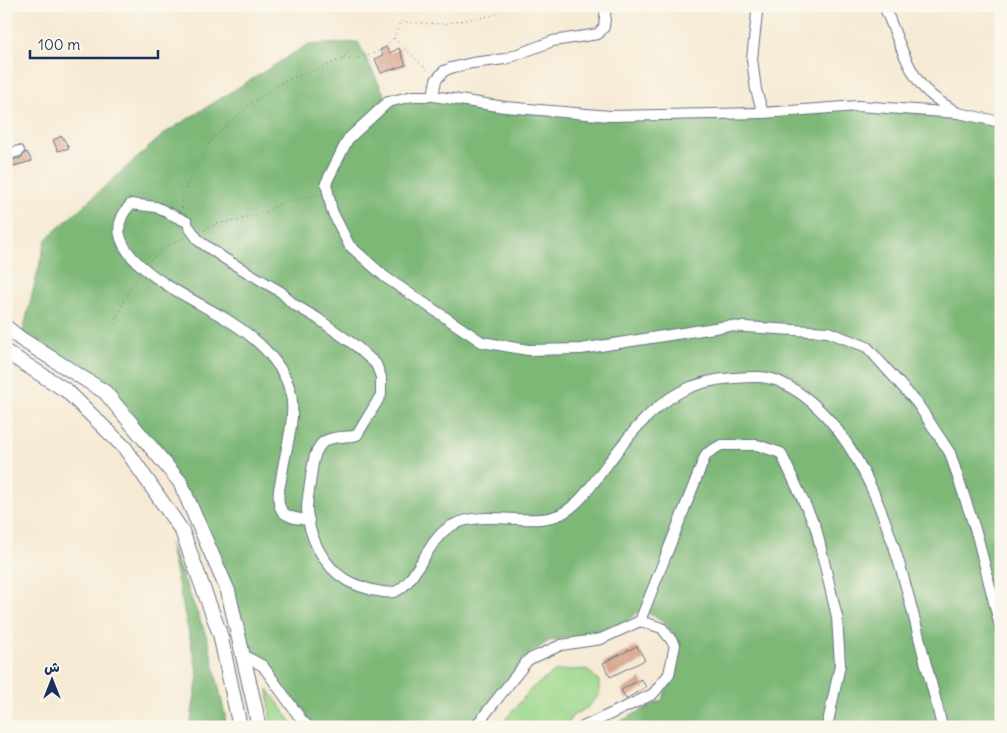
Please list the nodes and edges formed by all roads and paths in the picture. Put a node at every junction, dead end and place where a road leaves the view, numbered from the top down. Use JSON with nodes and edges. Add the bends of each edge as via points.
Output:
{"nodes":[{"id":1,"x":505,"y":6,"type":"edge"},
{"id":2,"x":606,"y":6,"type":"edge"},
{"id":3,"x":756,"y":6,"type":"edge"},
{"id":4,"x":884,"y":6,"type":"edge"},
{"id":5,"x":394,"y":38,"type":"junction"},
{"id":6,"x":348,"y":51,"type":"dead end"},
{"id":7,"x":343,"y":59,"type":"junction"},
{"id":8,"x":436,"y":80,"type":"junction"},
{"id":9,"x":433,"y":96,"type":"junction"},
{"id":10,"x":763,"y":113,"type":"junction"},
{"id":11,"x":958,"y":113,"type":"junction"},
{"id":12,"x":1001,"y":122,"type":"edge"},
{"id":13,"x":19,"y":151,"type":"dead end"},
{"id":14,"x":6,"y":155,"type":"edge"},
{"id":15,"x":318,"y":195,"type":"dead end"},
{"id":16,"x":190,"y":228,"type":"junction"},
{"id":17,"x":143,"y":269,"type":"junction"},
{"id":18,"x":116,"y":324,"type":"dead end"},
{"id":19,"x":6,"y":327,"type":"edge"},
{"id":20,"x":6,"y":352,"type":"edge"},
{"id":21,"x":309,"y":520,"type":"junction"},
{"id":22,"x":640,"y":621,"type":"junction"},
{"id":23,"x":1001,"y":630,"type":"edge"},
{"id":24,"x":243,"y":655,"type":"junction"},
{"id":25,"x":240,"y":727,"type":"edge"},
{"id":26,"x":258,"y":727,"type":"edge"},
{"id":27,"x":310,"y":727,"type":"edge"},
{"id":28,"x":474,"y":727,"type":"edge"},
{"id":29,"x":583,"y":727,"type":"edge"},
{"id":30,"x":827,"y":727,"type":"edge"},
{"id":31,"x":942,"y":727,"type":"edge"}],
"edges":[{"from":1,"to":5,"type":"path","via":[[495,15],[443,24],[400,22]]},
{"from":2,"to":8,"type":"street","via":[[604,27],[598,34],[553,40],[505,59],[459,65],[444,71]]},
{"from":3,"to":10,"type":"street","via":[[752,59]]},
{"from":4,"to":11,"type":"street","via":[[920,84]]},
{"from":5,"to":7,"type":"path","via":[[375,53],[358,60]]},
{"from":5,"to":8,"type":"path"},
{"from":6,"to":7,"type":"path"},
{"from":7,"to":16,"type":"path","via":[[282,82],[212,138],[192,173],[182,199],[182,213]]},
{"from":8,"to":9,"type":"street"},
{"from":9,"to":10,"type":"street","via":[[506,107],[610,116]]},
{"from":9,"to":23,"type":"street","via":[[414,96],[388,102],[348,139],[326,183],[332,211],[349,245],[384,278],[482,342],[528,350],[581,349],[727,326],[828,332],[867,347],[917,403],[950,453],[977,535]]},
{"from":10,"to":11,"type":"street","via":[[858,106]]},
{"from":11,"to":12,"type":"street"},
{"from":13,"to":14,"type":"street"},
{"from":15,"to":16,"type":"path","via":[[280,204],[258,216]]},
{"from":16,"to":17,"type":"path"},
{"from":16,"to":17,"type":"street","via":[[156,207],[131,204],[122,213],[121,239]]},
{"from":16,"to":21,"type":"street","via":[[199,241],[275,288],[293,304],[334,330],[372,360],[378,369],[382,396],[361,431],[353,437],[327,439],[318,448],[308,495]]},
{"from":17,"to":18,"type":"path","via":[[122,303]]},
{"from":17,"to":21,"type":"street","via":[[225,318],[260,344],[277,364],[289,386],[292,404],[279,492],[280,507],[294,518]]},
{"from":19,"to":24,"type":"main road","via":[[105,392],[180,482],[228,591]]},
{"from":20,"to":25,"type":"main road","via":[[67,391],[125,448],[182,531],[220,634]]},
{"from":21,"to":31,"type":"street","via":[[318,548],[344,579],[372,590],[394,592],[411,577],[432,544],[452,525],[472,519],[542,518],[562,513],[580,499],[644,420],[671,397],[696,385],[727,378],[777,380],[824,415],[850,449],[882,511],[907,587]]},
{"from":22,"to":28,"type":"street","via":[[601,639],[561,645],[528,660]]},
{"from":22,"to":29,"type":"street","via":[[662,628],[675,645],[669,674],[653,694]]},
{"from":22,"to":30,"type":"street","via":[[706,454],[721,444],[757,444],[781,453],[816,528],[837,617],[840,665]]},
{"from":24,"to":26,"type":"main road"},
{"from":24,"to":27,"type":"street","via":[[263,666]]}]}
